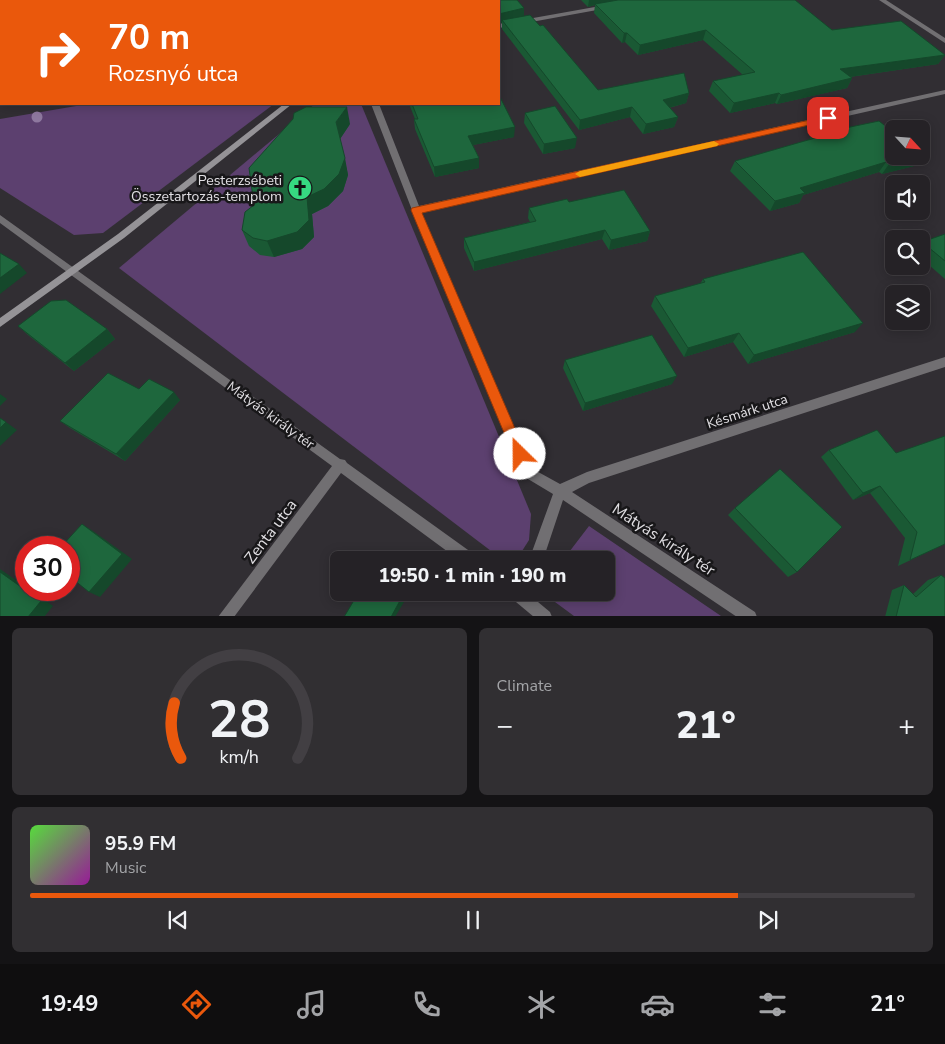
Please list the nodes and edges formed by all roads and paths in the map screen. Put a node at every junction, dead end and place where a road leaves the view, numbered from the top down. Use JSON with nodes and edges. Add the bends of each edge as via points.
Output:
{"nodes":[{"id":1,"x":882,"y":0,"type":"edge"},
{"id":2,"x":610,"y":6,"type":"edge"},
{"id":3,"x":500,"y":26,"type":"edge"},
{"id":4,"x":945,"y":41,"type":"edge"},
{"id":5,"x":945,"y":92,"type":"edge"},
{"id":6,"x":287,"y":105,"type":"edge"},
{"id":7,"x":375,"y":105,"type":"edge"},
{"id":8,"x":416,"y":210,"type":"junction"},
{"id":9,"x":0,"y":218,"type":"edge"},
{"id":10,"x":71,"y":271,"type":"junction"},
{"id":11,"x":0,"y":323,"type":"edge"},
{"id":12,"x":945,"y":362,"type":"edge"},
{"id":13,"x":341,"y":464,"type":"junction"},
{"id":14,"x":560,"y":492,"type":"junction"},
{"id":15,"x":458,"y":551,"type":"edge"},
{"id":16,"x":539,"y":551,"type":"edge"},
{"id":17,"x":528,"y":601,"type":"edge"},
{"id":18,"x":225,"y":616,"type":"edge"},
{"id":19,"x":545,"y":616,"type":"edge"},
{"id":20,"x":750,"y":616,"type":"edge"}],
"edges":[{"from":1,"to":4,"type":"street"},
{"from":2,"to":3,"type":"street"},
{"from":5,"to":8,"type":"street"},
{"from":6,"to":10,"type":"street","via":[[121,236]]},
{"from":7,"to":8,"type":"street","name":"Mátyás király tér"},
{"from":8,"to":14,"type":"street","name":"Mátyás király tér","via":[[527,472]]},
{"from":9,"to":10,"type":"street","name":"Mátyás király tér"},
{"from":10,"to":11,"type":"street"},
{"from":10,"to":13,"type":"street","name":"Mátyás király tér"},
{"from":12,"to":14,"type":"street","name":"Késmárk utca","via":[[587,478]]},
{"from":13,"to":15,"type":"street","name":"Mátyás király tér"},
{"from":13,"to":18,"type":"street","name":"Zenta utca"},
{"from":14,"to":16,"type":"street"},
{"from":14,"to":20,"type":"street","name":"Mátyás király tér"},
{"from":17,"to":19,"type":"street"}]}
